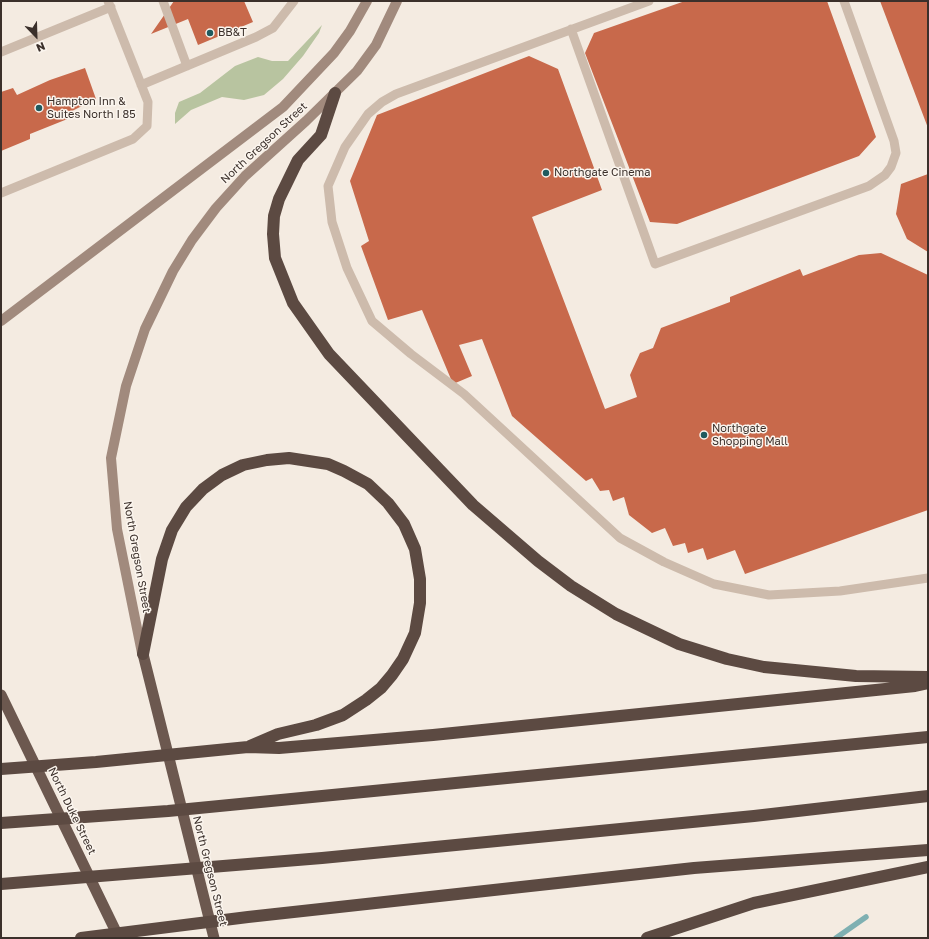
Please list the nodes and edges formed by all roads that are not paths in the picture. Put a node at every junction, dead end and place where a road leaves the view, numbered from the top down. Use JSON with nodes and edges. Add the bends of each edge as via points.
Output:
{"nodes":[{"id":1,"x":163,"y":1,"type":"edge"},
{"id":2,"x":294,"y":1,"type":"edge"},
{"id":3,"x":367,"y":1,"type":"edge"},
{"id":4,"x":397,"y":1,"type":"edge"},
{"id":5,"x":649,"y":1,"type":"edge"},
{"id":6,"x":844,"y":1,"type":"edge"},
{"id":7,"x":109,"y":4,"type":"edge"},
{"id":8,"x":571,"y":29,"type":"junction"},
{"id":9,"x":1,"y":52,"type":"edge"},
{"id":10,"x":187,"y":66,"type":"junction"},
{"id":11,"x":141,"y":85,"type":"junction"},
{"id":12,"x":336,"y":93,"type":"junction"},
{"id":13,"x":1,"y":193,"type":"edge"},
{"id":14,"x":1,"y":321,"type":"edge"},
{"id":15,"x":928,"y":578,"type":"edge"},
{"id":16,"x":143,"y":654,"type":"junction"},
{"id":17,"x":928,"y":677,"type":"edge"},
{"id":18,"x":928,"y":683,"type":"edge"},
{"id":19,"x":3,"y":698,"type":"edge"},
{"id":20,"x":928,"y":737,"type":"edge"},
{"id":21,"x":248,"y":747,"type":"junction"},
{"id":22,"x":1,"y":769,"type":"edge"},
{"id":23,"x":928,"y":796,"type":"edge"},
{"id":24,"x":1,"y":823,"type":"edge"},
{"id":25,"x":928,"y":850,"type":"edge"},
{"id":26,"x":928,"y":867,"type":"edge"},
{"id":27,"x":1,"y":884,"type":"edge"},
{"id":28,"x":81,"y":938,"type":"edge"},
{"id":29,"x":119,"y":938,"type":"edge"},
{"id":30,"x":214,"y":938,"type":"edge"},
{"id":31,"x":646,"y":938,"type":"edge"}],
"edges":[{"from":1,"to":10,"type":"lane"},
{"from":2,"to":10,"type":"lane","via":[[273,28]]},
{"from":3,"to":14,"type":"main road","name":"North Gregson Street","via":[[334,53],[283,107]]},
{"from":4,"to":12,"type":"main road","name":"North Gregson Street","via":[[376,45],[357,71]]},
{"from":5,"to":8,"type":"lane"},
{"from":6,"to":8,"type":"lane","via":[[894,141],[896,153],[891,167],[885,175],[869,186],[655,264]]},
{"from":7,"to":9,"type":"lane"},
{"from":7,"to":11,"type":"lane"},
{"from":8,"to":15,"type":"lane","via":[[396,94],[368,114],[345,147],[328,186],[332,222],[347,268],[372,321],[464,394],[620,538],[664,562],[714,584],[769,595],[840,591]]},
{"from":10,"to":11,"type":"lane"},
{"from":11,"to":13,"type":"lane","via":[[148,102],[147,126],[132,140]]},
{"from":12,"to":16,"type":"main road","name":"North Gregson Street","via":[[245,176],[216,208],[192,240],[145,329],[124,393],[111,458],[117,530]]},
{"from":12,"to":17,"type":"highway","via":[[321,135],[298,160],[279,199],[274,216],[275,258],[294,304],[329,354],[473,505],[571,586],[616,614],[679,644],[764,667],[856,676]]},
{"from":16,"to":21,"type":"highway","via":[[162,560],[172,530],[186,506],[203,489],[242,465],[289,458],[328,464],[368,484],[388,503],[404,524],[414,549],[420,579],[420,603],[415,633],[392,675],[366,700],[316,725],[278,734]]},
{"from":16,"to":30,"type":"highway","name":"North Gregson Street"},
{"from":18,"to":21,"type":"highway","via":[[433,734],[280,748]]},
{"from":19,"to":29,"type":"highway","name":"North Duke Street"},
{"from":20,"to":24,"type":"highway","via":[[168,810]]},
{"from":21,"to":22,"type":"highway"},
{"from":23,"to":27,"type":"highway","via":[[330,857]]},
{"from":25,"to":28,"type":"highway","via":[[686,869]]},
{"from":26,"to":31,"type":"highway","via":[[754,903]]}]}
